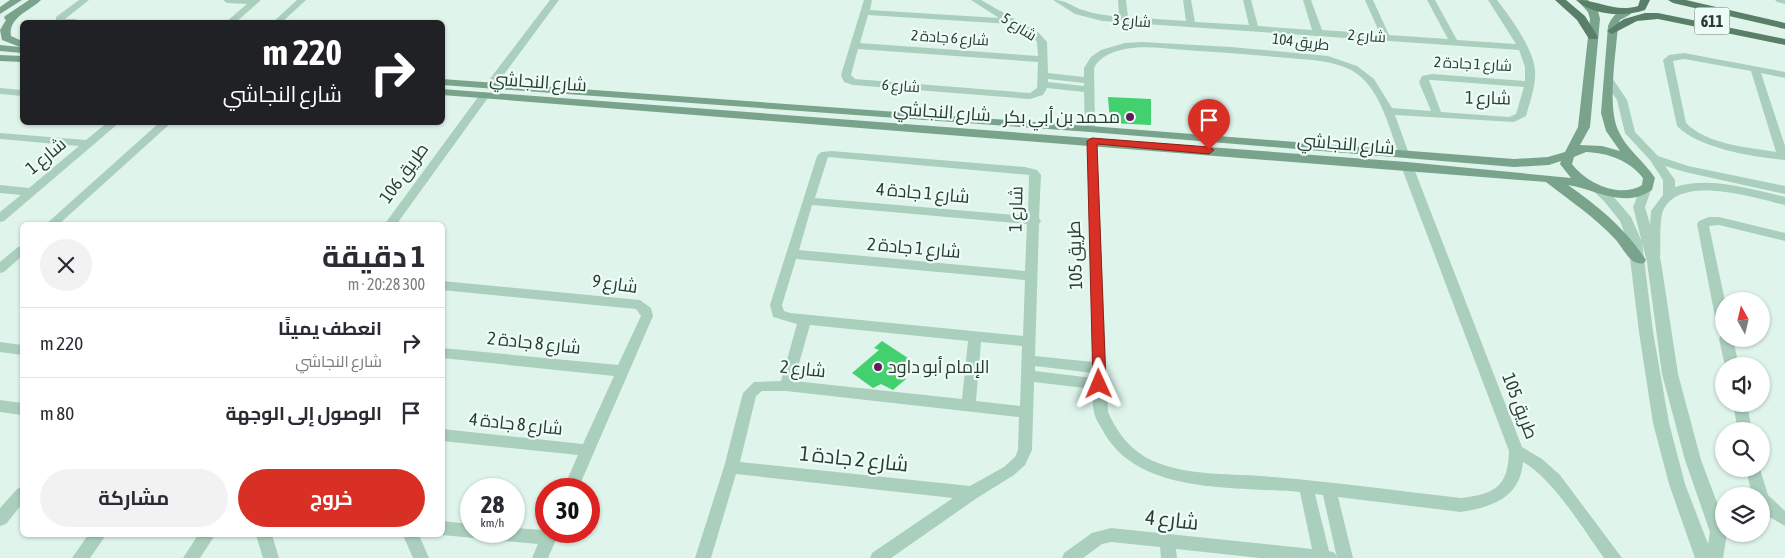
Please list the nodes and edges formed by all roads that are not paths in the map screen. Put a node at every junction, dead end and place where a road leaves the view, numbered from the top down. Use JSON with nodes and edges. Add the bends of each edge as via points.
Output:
{"nodes":[{"id":1,"x":17,"y":0,"type":"edge"},
{"id":2,"x":36,"y":0,"type":"edge"},
{"id":3,"x":84,"y":0,"type":"edge"},
{"id":4,"x":227,"y":0,"type":"edge"},
{"id":5,"x":302,"y":0,"type":"edge"},
{"id":6,"x":556,"y":0,"type":"edge"},
{"id":7,"x":868,"y":0,"type":"edge"},
{"id":8,"x":974,"y":0,"type":"edge"},
{"id":9,"x":1059,"y":0,"type":"edge"},
{"id":10,"x":1122,"y":0,"type":"edge"},
{"id":11,"x":1187,"y":0,"type":"edge"},
{"id":12,"x":1247,"y":0,"type":"edge"},
{"id":13,"x":1307,"y":0,"type":"edge"},
{"id":14,"x":1369,"y":0,"type":"edge"},
{"id":15,"x":1431,"y":0,"type":"edge"},
{"id":16,"x":1492,"y":0,"type":"edge"},
{"id":17,"x":1560,"y":0,"type":"edge"},
{"id":18,"x":1645,"y":0,"type":"edge"},
{"id":19,"x":1673,"y":0,"type":"edge"},
{"id":20,"x":1780,"y":0,"type":"edge"},
{"id":21,"x":256,"y":1,"type":"edge"},
{"id":22,"x":1583,"y":1,"type":"edge"},
{"id":23,"x":1785,"y":1,"type":"edge"},
{"id":24,"x":0,"y":11,"type":"edge"},
{"id":25,"x":1632,"y":11,"type":"junction"},
{"id":26,"x":865,"y":12,"type":"junction"},
{"id":27,"x":15,"y":14,"type":"junction"},
{"id":28,"x":60,"y":20,"type":"edge"},
{"id":29,"x":233,"y":20,"type":"edge"},
{"id":30,"x":279,"y":20,"type":"edge"},
{"id":31,"x":1124,"y":20,"type":"junction"},
{"id":32,"x":1012,"y":22,"type":"junction"},
{"id":33,"x":0,"y":24,"type":"edge"},
{"id":34,"x":1191,"y":25,"type":"junction"},
{"id":35,"x":1785,"y":26,"type":"edge"},
{"id":36,"x":1254,"y":28,"type":"junction"},
{"id":37,"x":1612,"y":31,"type":"junction"},
{"id":38,"x":1318,"y":33,"type":"junction"},
{"id":39,"x":1214,"y":37,"type":"junction"},
{"id":40,"x":1593,"y":37,"type":"junction"},
{"id":41,"x":1229,"y":38,"type":"junction"},
{"id":42,"x":1386,"y":38,"type":"junction"},
{"id":43,"x":1785,"y":38,"type":"edge"},
{"id":44,"x":1454,"y":42,"type":"junction"},
{"id":45,"x":1785,"y":42,"type":"edge"},
{"id":46,"x":20,"y":43,"type":"edge"},
{"id":47,"x":855,"y":46,"type":"junction"},
{"id":48,"x":0,"y":48,"type":"edge"},
{"id":49,"x":1522,"y":48,"type":"junction"},
{"id":50,"x":20,"y":50,"type":"edge"},
{"id":51,"x":0,"y":58,"type":"edge"},
{"id":52,"x":20,"y":59,"type":"edge"},
{"id":53,"x":1043,"y":59,"type":"junction"},
{"id":54,"x":1756,"y":70,"type":"junction"},
{"id":55,"x":1785,"y":76,"type":"edge"},
{"id":56,"x":1043,"y":80,"type":"junction"},
{"id":57,"x":1609,"y":80,"type":"junction"},
{"id":58,"x":445,"y":83,"type":"edge"},
{"id":59,"x":1088,"y":84,"type":"junction"},
{"id":60,"x":1528,"y":84,"type":"junction"},
{"id":61,"x":0,"y":90,"type":"edge"},
{"id":62,"x":488,"y":91,"type":"junction"},
{"id":63,"x":20,"y":92,"type":"edge"},
{"id":64,"x":445,"y":92,"type":"edge"},
{"id":65,"x":610,"y":94,"type":"junction"},
{"id":66,"x":637,"y":96,"type":"junction"},
{"id":67,"x":602,"y":104,"type":"junction"},
{"id":68,"x":629,"y":107,"type":"junction"},
{"id":69,"x":1388,"y":111,"type":"junction"},
{"id":70,"x":1437,"y":114,"type":"junction"},
{"id":71,"x":111,"y":125,"type":"edge"},
{"id":72,"x":164,"y":125,"type":"edge"},
{"id":73,"x":1091,"y":135,"type":"junction"},
{"id":74,"x":0,"y":136,"type":"edge"},
{"id":75,"x":89,"y":144,"type":"junction"},
{"id":76,"x":1294,"y":145,"type":"junction"},
{"id":77,"x":1266,"y":149,"type":"junction"},
{"id":78,"x":1570,"y":153,"type":"junction"},
{"id":79,"x":1784,"y":157,"type":"edge"},
{"id":80,"x":1297,"y":158,"type":"junction"},
{"id":81,"x":1654,"y":158,"type":"junction"},
{"id":82,"x":1406,"y":160,"type":"junction"},
{"id":83,"x":1635,"y":163,"type":"junction"},
{"id":84,"x":1546,"y":178,"type":"junction"},
{"id":85,"x":1592,"y":186,"type":"junction"},
{"id":86,"x":0,"y":189,"type":"edge"},
{"id":87,"x":1645,"y":190,"type":"junction"},
{"id":88,"x":1785,"y":190,"type":"edge"},
{"id":89,"x":32,"y":192,"type":"junction"},
{"id":90,"x":1670,"y":195,"type":"junction"},
{"id":91,"x":807,"y":201,"type":"junction"},
{"id":92,"x":1785,"y":201,"type":"edge"},
{"id":93,"x":0,"y":218,"type":"edge"},
{"id":94,"x":1035,"y":221,"type":"junction"},
{"id":95,"x":54,"y":222,"type":"edge"},
{"id":96,"x":392,"y":222,"type":"edge"},
{"id":97,"x":1785,"y":237,"type":"edge"},
{"id":98,"x":20,"y":251,"type":"edge"},
{"id":99,"x":792,"y":254,"type":"junction"},
{"id":100,"x":5,"y":260,"type":"edge"},
{"id":101,"x":1646,"y":261,"type":"junction"},
{"id":102,"x":0,"y":269,"type":"edge"},
{"id":103,"x":1032,"y":276,"type":"junction"},
{"id":104,"x":445,"y":285,"type":"edge"},
{"id":105,"x":1717,"y":292,"type":"edge"},
{"id":106,"x":805,"y":320,"type":"junction"},
{"id":107,"x":975,"y":337,"type":"junction"},
{"id":108,"x":1028,"y":342,"type":"junction"},
{"id":109,"x":0,"y":348,"type":"edge"},
{"id":110,"x":20,"y":350,"type":"edge"},
{"id":111,"x":445,"y":353,"type":"edge"},
{"id":112,"x":1028,"y":368,"type":"junction"},
{"id":113,"x":621,"y":371,"type":"junction"},
{"id":114,"x":1099,"y":376,"type":"junction"},
{"id":115,"x":786,"y":386,"type":"junction"},
{"id":116,"x":968,"y":406,"type":"junction"},
{"id":117,"x":2,"y":408,"type":"edge"},
{"id":118,"x":20,"y":409,"type":"edge"},
{"id":119,"x":1025,"y":412,"type":"junction"},
{"id":120,"x":445,"y":435,"type":"edge"},
{"id":121,"x":586,"y":450,"type":"junction"},
{"id":122,"x":1516,"y":451,"type":"junction"},
{"id":123,"x":730,"y":468,"type":"junction"},
{"id":124,"x":575,"y":478,"type":"edge"},
{"id":125,"x":1306,"y":486,"type":"junction"},
{"id":126,"x":1330,"y":489,"type":"junction"},
{"id":127,"x":972,"y":493,"type":"junction"},
{"id":128,"x":20,"y":496,"type":"edge"},
{"id":129,"x":1770,"y":509,"type":"edge"},
{"id":130,"x":0,"y":519,"type":"edge"},
{"id":131,"x":1785,"y":519,"type":"edge"},
{"id":132,"x":445,"y":528,"type":"edge"},
{"id":133,"x":460,"y":530,"type":"edge"},
{"id":134,"x":96,"y":537,"type":"edge"},
{"id":135,"x":206,"y":537,"type":"edge"},
{"id":136,"x":265,"y":537,"type":"edge"},
{"id":137,"x":413,"y":537,"type":"edge"},
{"id":138,"x":1167,"y":540,"type":"junction"},
{"id":139,"x":547,"y":543,"type":"edge"},
{"id":140,"x":1277,"y":555,"type":"edge"},
{"id":141,"x":80,"y":558,"type":"edge"},
{"id":142,"x":191,"y":558,"type":"edge"},
{"id":143,"x":271,"y":558,"type":"edge"},
{"id":144,"x":421,"y":558,"type":"edge"},
{"id":145,"x":540,"y":558,"type":"edge"},
{"id":146,"x":703,"y":558,"type":"edge"},
{"id":147,"x":878,"y":558,"type":"edge"},
{"id":148,"x":1070,"y":558,"type":"edge"},
{"id":149,"x":1169,"y":558,"type":"edge"},
{"id":150,"x":1325,"y":558,"type":"edge"},
{"id":151,"x":1345,"y":558,"type":"edge"},
{"id":152,"x":1614,"y":558,"type":"edge"},
{"id":153,"x":1704,"y":558,"type":"edge"},
{"id":154,"x":1714,"y":558,"type":"edge"}],
"edges":[{"from":1,"to":24,"type":"main road"},
{"from":2,"to":27,"type":"main road"},
{"from":3,"to":28,"type":"street"},
{"from":4,"to":21,"type":"street"},
{"from":5,"to":30,"type":"street"},
{"from":6,"to":62,"type":"street","name":"طريق 106"},
{"from":7,"to":26,"type":"street","name":"شارع 6"},
{"from":8,"to":32,"type":"street","name":"شارع 5"},
{"from":9,"to":31,"type":"street","name":"شارع 3","via":[[1094,17]]},
{"from":10,"to":31,"type":"street"},
{"from":11,"to":34,"type":"street"},
{"from":12,"to":36,"type":"street"},
{"from":13,"to":38,"type":"street"},
{"from":14,"to":42,"type":"street"},
{"from":15,"to":44,"type":"street"},
{"from":16,"to":49,"type":"street","name":"شارع 1"},
{"from":17,"to":40,"type":"main road","via":[[1581,18]]},
{"from":18,"to":25,"type":"main road","via":[[1644,6]]},
{"from":19,"to":35,"type":"main road","number":"611"},
{"from":20,"to":23,"type":"street"},
{"from":21,"to":29,"type":"street"},
{"from":22,"to":25,"type":"main road","via":[[1605,9]]},
{"from":22,"to":40,"type":"main road","via":[[1595,15]]},
{"from":25,"to":37,"type":"main road","via":[[1616,18]]},
{"from":25,"to":43,"type":"main road","number":"611","via":[[1682,15]]},
{"from":26,"to":32,"type":"street"},
{"from":26,"to":47,"type":"street","name":"شارع 6"},
{"from":27,"to":33,"type":"main road"},
{"from":27,"to":46,"type":"main road","via":[[5,30],[6,38]]},
{"from":31,"to":34,"type":"street","name":"شارع 3"},
{"from":32,"to":53,"type":"street","name":"شارع 5","via":[[1042,42]]},
{"from":34,"to":39,"type":"street","name":"شارع 3"},
{"from":36,"to":38,"type":"street","name":"شارع 2"},
{"from":36,"to":41,"type":"street","name":"شارع 2"},
{"from":37,"to":45,"type":"main road","via":[[1637,17],[1658,16]]},
{"from":37,"to":57,"type":"main road"},
{"from":38,"to":42,"type":"street","name":"شارع 2"},
{"from":39,"to":41,"type":"street","name":"طريق 104"},
{"from":39,"to":41,"type":"street","name":"شارع 2"},
{"from":39,"to":59,"type":"street","name":"طريق 104","via":[[1115,48],[1094,59],[1089,68]]},
{"from":40,"to":78,"type":"main road","via":[[1584,127]]},
{"from":41,"to":69,"type":"street","name":"طريق 104","via":[[1354,68],[1370,81]]},
{"from":42,"to":44,"type":"street","name":"شارع 2"},
{"from":44,"to":49,"type":"street","name":"شارع 2"},
{"from":47,"to":53,"type":"street","name":"شارع 6 جادة 2"},
{"from":47,"to":56,"type":"street","name":"شارع 6","via":[[846,76],[854,82],[1020,95],[1038,94],[1042,91]]},
{"from":48,"to":50,"type":"main road"},
{"from":49,"to":60,"type":"street","name":"شارع 1","via":[[1530,65]]},
{"from":51,"to":52,"type":"main road"},
{"from":53,"to":56,"type":"street","name":"شارع 5"},
{"from":54,"to":55,"type":"street"},
{"from":54,"to":79,"type":"street"},
{"from":54,"to":79,"type":"street","via":[[1684,56],[1668,60],[1685,130],[1707,140]]},
{"from":56,"to":59,"type":"street"},
{"from":57,"to":81,"type":"street","via":[[1622,100],[1630,133]]},
{"from":57,"to":83,"type":"main road","via":[[1609,122],[1617,141]]},
{"from":58,"to":62,"type":"main road","name":"شارع النجاشي"},
{"from":59,"to":73,"type":"street","name":"طريق 104"},
{"from":60,"to":70,"type":"street","name":"شارع 1","via":[[1521,116],[1517,118]]},
{"from":60,"to":70,"type":"street","name":"شارع 1 جادة 2","via":[[1425,78]]},
{"from":61,"to":63,"type":"street"},
{"from":62,"to":64,"type":"main road","name":"شارع النجاشي"},
{"from":62,"to":65,"type":"main road","name":"شارع النجاشي"},
{"from":62,"to":67,"type":"main road","name":"شارع النجاشي"},
{"from":62,"to":96,"type":"street","name":"طريق 106"},
{"from":65,"to":66,"type":"main road","name":"شارع النجاشي"},
{"from":65,"to":67,"type":"main road","via":[[611,100]]},
{"from":66,"to":68,"type":"main road","via":[[629,100]]},
{"from":66,"to":73,"type":"main road","name":"شارع النجاشي"},
{"from":67,"to":68,"type":"main road","name":"شارع النجاشي"},
{"from":68,"to":73,"type":"main road","name":"شارع النجاشي"},
{"from":69,"to":70,"type":"street","name":"شارع 1"},
{"from":69,"to":82,"type":"street","name":"طريق 104"},
{"from":71,"to":75,"type":"street","name":"شارع 1"},
{"from":72,"to":95,"type":"street"},
{"from":73,"to":77,"type":"main road","name":"شارع النجاشي"},
{"from":73,"to":114,"type":"street","name":"طريق 105"},
{"from":74,"to":75,"type":"street"},
{"from":75,"to":89,"type":"street","name":"شارع 1"},
{"from":76,"to":77,"type":"main road","name":"شارع النجاشي"},
{"from":76,"to":80,"type":"main road","via":[[1291,151]]},
{"from":76,"to":82,"type":"main road","name":"شارع النجاشي"},
{"from":77,"to":80,"type":"main road","name":"شارع النجاشي"},
{"from":78,"to":82,"type":"main road","name":"شارع النجاشي","via":[[1549,161],[1514,163]]},
{"from":78,"to":83,"type":"main road","name":"شارع النجاشي","via":[[1584,148],[1600,149]]},
{"from":78,"to":85,"type":"main road","via":[[1566,164],[1569,169]]},
{"from":80,"to":82,"type":"main road","name":"شارع النجاشي"},
{"from":81,"to":88,"type":"street","via":[[1685,169]]},
{"from":81,"to":90,"type":"street","via":[[1669,180]]},
{"from":82,"to":84,"type":"main road","name":"شارع النجاشي"},
{"from":82,"to":122,"type":"street","name":"طريق 105"},
{"from":83,"to":87,"type":"main road","via":[[1648,178]]},
{"from":84,"to":85,"type":"main road","name":"شارع النجاشي"},
{"from":84,"to":101,"type":"main road","via":[[1564,188]]},
{"from":85,"to":87,"type":"main road","name":"شارع النجاشي","via":[[1624,195]]},
{"from":85,"to":101,"type":"street","via":[[1626,220]]},
{"from":86,"to":89,"type":"street"},
{"from":87,"to":101,"type":"street","via":[[1639,207]]},
{"from":89,"to":93,"type":"street","name":"شارع 1"},
{"from":90,"to":92,"type":"street","via":[[1683,189],[1713,187]]},
{"from":90,"to":101,"type":"street","via":[[1657,210]]},
{"from":91,"to":94,"type":"street","name":"شارع 1 جادة 4"},
{"from":91,"to":94,"type":"street","name":"شارع 1","via":[[825,154],[1025,170],[1035,175]]},
{"from":91,"to":99,"type":"street","name":"شارع 1"},
{"from":94,"to":103,"type":"street","name":"شارع 1"},
{"from":97,"to":105,"type":"street","via":[[1719,221],[1704,224]]},
{"from":98,"to":100,"type":"street"},
{"from":99,"to":103,"type":"street","name":"شارع 1 جادة 2"},
{"from":99,"to":106,"type":"street","name":"شارع 1","via":[[776,310],[782,316]]},
{"from":100,"to":102,"type":"street"},
{"from":101,"to":153,"type":"street","via":[[1646,332],[1661,423],[1677,484]]},
{"from":101,"to":154,"type":"street","via":[[1680,415],[1719,532]]},
{"from":103,"to":108,"type":"street","name":"شارع 1"},
{"from":104,"to":113,"type":"street","name":"شارع 9","via":[[640,305],[647,316]]},
{"from":106,"to":107,"type":"street","name":"شارع 1"},
{"from":106,"to":115,"type":"street"},
{"from":107,"to":108,"type":"street","name":"شارع 1"},
{"from":107,"to":116,"type":"street"},
{"from":108,"to":112,"type":"street"},
{"from":109,"to":110,"type":"street"},
{"from":111,"to":113,"type":"street","name":"شارع 8 جادة 2"},
{"from":112,"to":114,"type":"street"},
{"from":112,"to":119,"type":"street"},
{"from":113,"to":121,"type":"street","name":"شارع 9"},
{"from":114,"to":125,"type":"street","name":"طريق 105","via":[[1100,412],[1108,429],[1118,444],[1147,465],[1173,474]]},
{"from":115,"to":116,"type":"street","name":"شارع 2"},
{"from":115,"to":123,"type":"street","name":"شارع 2","via":[[759,386],[750,393]]},
{"from":116,"to":119,"type":"street","name":"شارع 2"},
{"from":117,"to":118,"type":"street"},
{"from":119,"to":127,"type":"street","via":[[1025,450],[1020,461]]},
{"from":120,"to":121,"type":"street","name":"شارع 8 جادة 4"},
{"from":121,"to":124,"type":"street","name":"شارع 9"},
{"from":122,"to":126,"type":"street","name":"طريق 105","via":[[1517,470],[1513,479],[1495,498],[1479,503],[1460,505]]},
{"from":122,"to":152,"type":"street","via":[[1537,463],[1555,480]]},
{"from":123,"to":127,"type":"street","name":"شارع 2 جادة 1"},
{"from":123,"to":146,"type":"street","name":"شارع 2"},
{"from":125,"to":126,"type":"street","name":"طريق 105"},
{"from":125,"to":150,"type":"street"},
{"from":126,"to":151,"type":"street"},
{"from":127,"to":147,"type":"street"},
{"from":128,"to":130,"type":"street"},
{"from":129,"to":131,"type":"street"},
{"from":132,"to":133,"type":"street"},
{"from":134,"to":141,"type":"street"},
{"from":135,"to":142,"type":"street"},
{"from":136,"to":143,"type":"street"},
{"from":137,"to":144,"type":"street"},
{"from":138,"to":140,"type":"street","name":"شارع 4"},
{"from":138,"to":148,"type":"street","name":"شارع 4","via":[[1111,535],[1098,538]]},
{"from":138,"to":149,"type":"street"},
{"from":139,"to":145,"type":"street"},
{"from":140,"to":150,"type":"street"}]}
